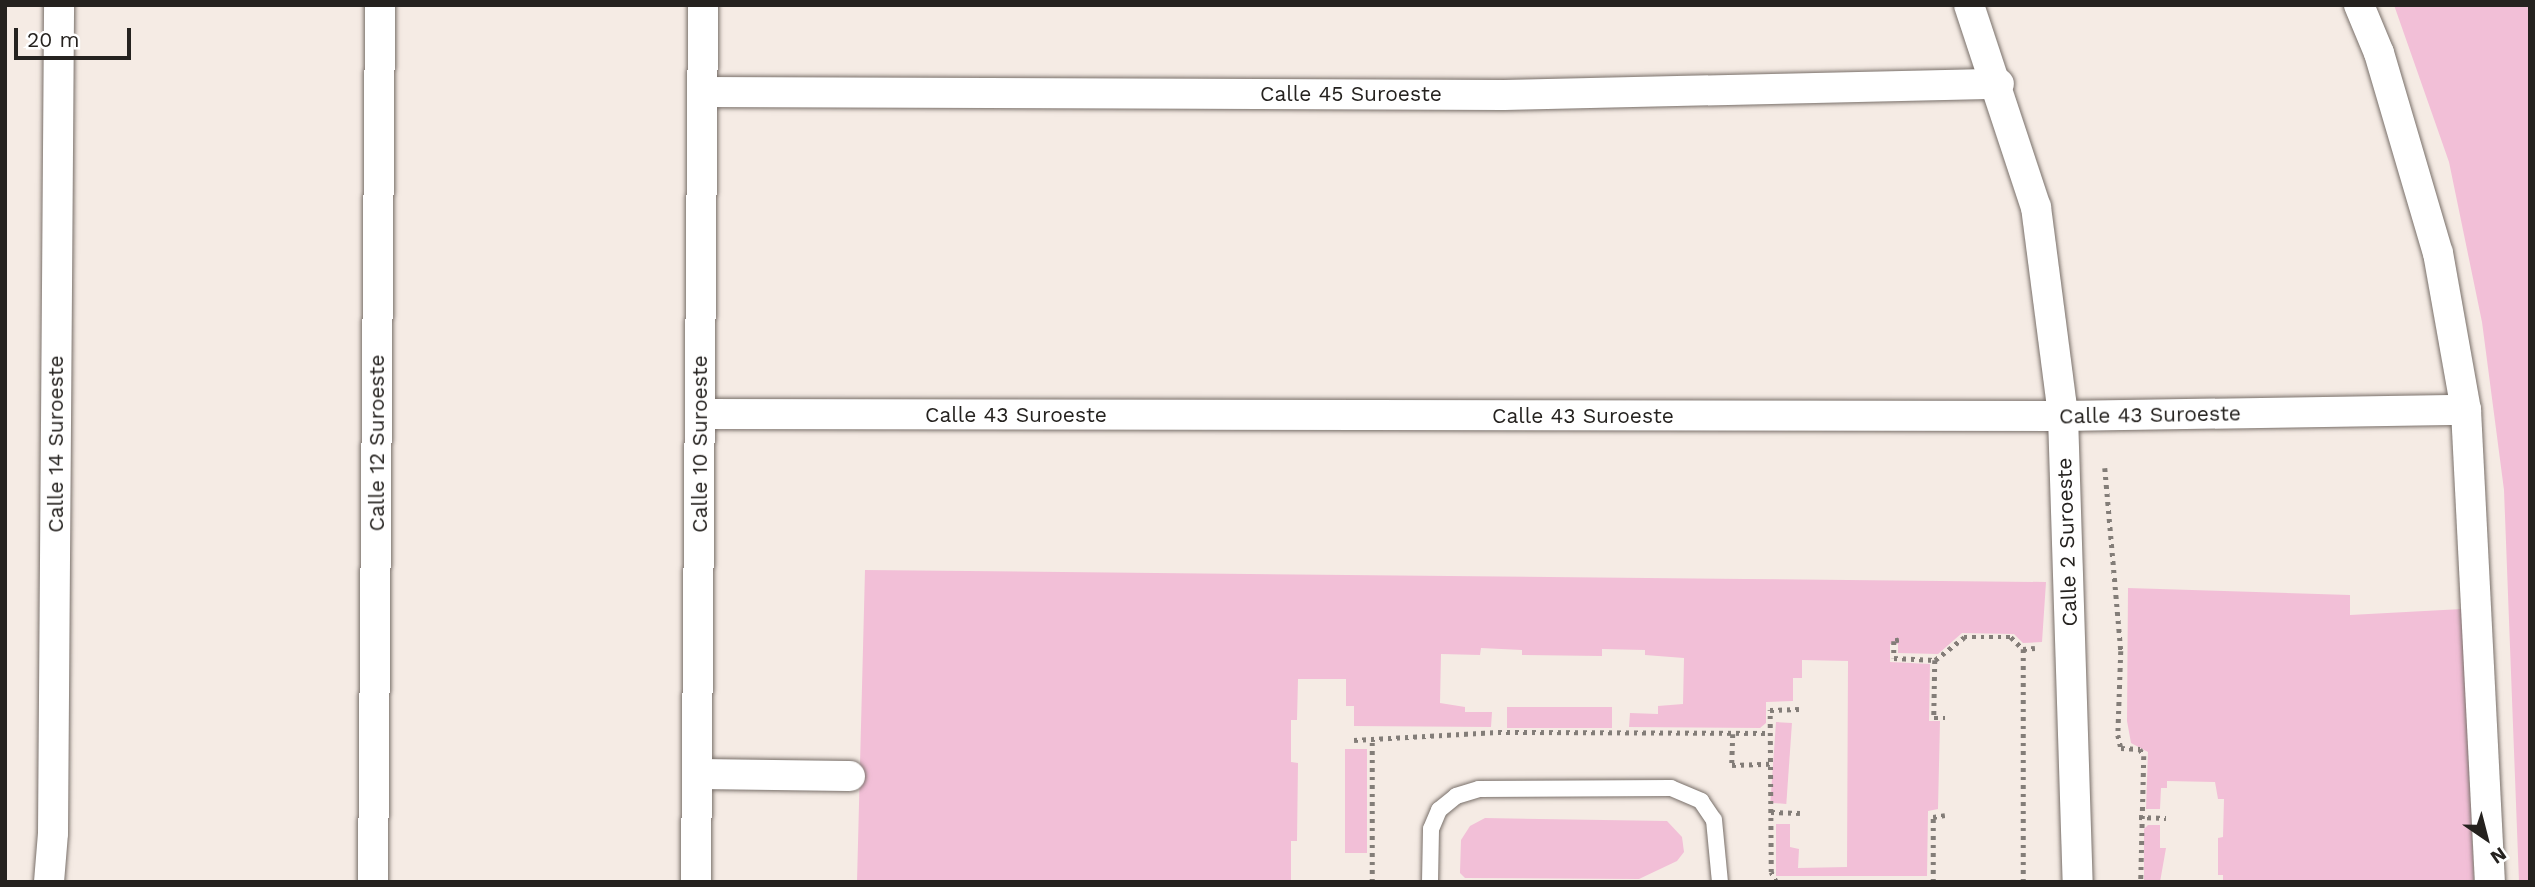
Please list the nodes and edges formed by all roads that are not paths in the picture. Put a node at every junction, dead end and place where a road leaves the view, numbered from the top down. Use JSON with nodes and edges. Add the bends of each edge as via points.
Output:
{"nodes":[{"id":1,"x":59,"y":5,"type":"edge"},
{"id":2,"x":380,"y":5,"type":"edge"},
{"id":3,"x":703,"y":5,"type":"edge"},
{"id":4,"x":1969,"y":5,"type":"edge"},
{"id":5,"x":2359,"y":5,"type":"edge"},
{"id":6,"x":1999,"y":84,"type":"junction"},
{"id":7,"x":703,"y":92,"type":"junction"},
{"id":8,"x":2466,"y":410,"type":"junction"},
{"id":9,"x":700,"y":414,"type":"junction"},
{"id":10,"x":2063,"y":416,"type":"junction"},
{"id":11,"x":698,"y":774,"type":"junction"},
{"id":12,"x":850,"y":776,"type":"dead end"},
{"id":13,"x":49,"y":882,"type":"edge"},
{"id":14,"x":373,"y":882,"type":"edge"},
{"id":15,"x":696,"y":882,"type":"edge"},
{"id":16,"x":1430,"y":882,"type":"edge"},
{"id":17,"x":1720,"y":882,"type":"edge"},
{"id":18,"x":2078,"y":882,"type":"edge"},
{"id":19,"x":2490,"y":882,"type":"edge"}],
"edges":[{"from":1,"to":13,"type":"street","name":"Calle 14 Suroeste"},
{"from":2,"to":14,"type":"street","name":"Calle 12 Suroeste"},
{"from":3,"to":7,"type":"street","name":"Calle 10 Suroeste"},
{"from":4,"to":6,"type":"street","name":"Calle 2 Suroeste"},
{"from":5,"to":8,"type":"street","via":[[2379,53],[2438,253]]},
{"from":6,"to":7,"type":"street","name":"Calle 45 Suroeste","via":[[1504,95]]},
{"from":6,"to":10,"type":"street","name":"Calle 2 Suroeste","via":[[2036,207]]},
{"from":7,"to":9,"type":"street","name":"Calle 10 Suroeste"},
{"from":8,"to":10,"type":"street","name":"Calle 43 Suroeste"},
{"from":8,"to":19,"type":"street"},
{"from":9,"to":10,"type":"street","name":"Calle 43 Suroeste"},
{"from":9,"to":11,"type":"street","name":"Calle 10 Suroeste"},
{"from":10,"to":18,"type":"street","name":"Calle 2 Suroeste"},
{"from":11,"to":12,"type":"street"},
{"from":11,"to":15,"type":"street","name":"Calle 10 Suroeste"},
{"from":16,"to":17,"type":"lane","via":[[1431,829],[1439,810],[1456,796],[1479,789],[1671,788],[1701,801],[1714,820]]}]}
